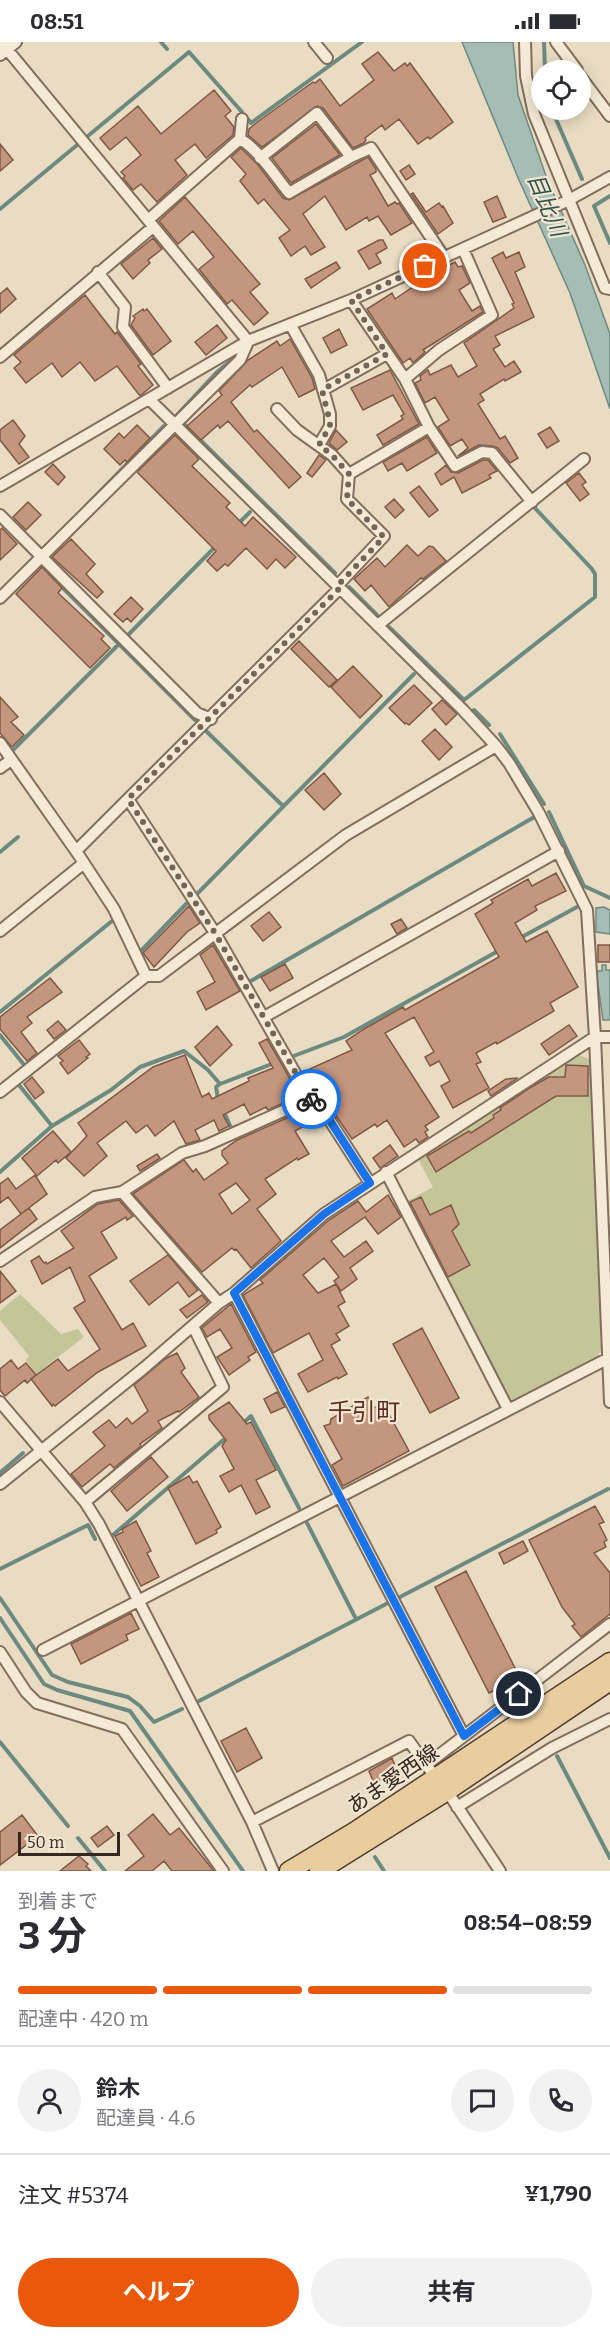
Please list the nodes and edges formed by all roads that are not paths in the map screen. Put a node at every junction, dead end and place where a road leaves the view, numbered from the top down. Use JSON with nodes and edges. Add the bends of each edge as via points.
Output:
{"nodes":[{"id":1,"x":314,"y":42,"type":"edge"},
{"id":2,"x":525,"y":42,"type":"edge"},
{"id":3,"x":556,"y":42,"type":"edge"},
{"id":4,"x":6,"y":47,"type":"edge"},
{"id":5,"x":327,"y":58,"type":"dead end"},
{"id":6,"x":570,"y":60,"type":"edge"},
{"id":7,"x":591,"y":91,"type":"edge"},
{"id":8,"x":610,"y":116,"type":"edge"},
{"id":9,"x":242,"y":119,"type":"dead end"},
{"id":10,"x":240,"y":139,"type":"junction"},
{"id":11,"x":351,"y":157,"type":"junction"},
{"id":12,"x":260,"y":158,"type":"junction"},
{"id":13,"x":610,"y":177,"type":"edge"},
{"id":14,"x":568,"y":200,"type":"junction"},
{"id":15,"x":151,"y":224,"type":"junction"},
{"id":16,"x":463,"y":249,"type":"junction"},
{"id":17,"x":444,"y":257,"type":"junction"},
{"id":18,"x":98,"y":273,"type":"junction"},
{"id":19,"x":610,"y":289,"type":"edge"},
{"id":20,"x":351,"y":300,"type":"junction"},
{"id":21,"x":290,"y":324,"type":"junction"},
{"id":22,"x":248,"y":341,"type":"junction"},
{"id":23,"x":387,"y":354,"type":"junction"},
{"id":24,"x":0,"y":357,"type":"edge"},
{"id":25,"x":405,"y":379,"type":"junction"},
{"id":26,"x":168,"y":388,"type":"junction"},
{"id":27,"x":322,"y":390,"type":"junction"},
{"id":28,"x":149,"y":399,"type":"junction"},
{"id":29,"x":277,"y":409,"type":"dead end"},
{"id":30,"x":175,"y":425,"type":"junction"},
{"id":31,"x":429,"y":427,"type":"junction"},
{"id":32,"x":319,"y":445,"type":"junction"},
{"id":33,"x":584,"y":459,"type":"dead end"},
{"id":34,"x":349,"y":474,"type":"junction"},
{"id":35,"x":0,"y":486,"type":"edge"},
{"id":36,"x":531,"y":502,"type":"junction"},
{"id":37,"x":0,"y":515,"type":"edge"},
{"id":38,"x":41,"y":555,"type":"junction"},
{"id":39,"x":339,"y":587,"type":"junction"},
{"id":40,"x":0,"y":598,"type":"edge"},
{"id":41,"x":378,"y":626,"type":"junction"},
{"id":42,"x":211,"y":718,"type":"junction"},
{"id":43,"x":0,"y":743,"type":"edge"},
{"id":44,"x":496,"y":746,"type":"junction"},
{"id":45,"x":11,"y":760,"type":"junction"},
{"id":46,"x":0,"y":768,"type":"edge"},
{"id":47,"x":128,"y":799,"type":"junction"},
{"id":48,"x":76,"y":850,"type":"junction"},
{"id":49,"x":559,"y":851,"type":"junction"},
{"id":50,"x":84,"y":863,"type":"junction"},
{"id":51,"x":0,"y":931,"type":"edge"},
{"id":52,"x":215,"y":933,"type":"junction"},
{"id":53,"x":146,"y":976,"type":"junction"},
{"id":54,"x":264,"y":1017,"type":"junction"},
{"id":55,"x":595,"y":1037,"type":"junction"},
{"id":56,"x":610,"y":1037,"type":"edge"},
{"id":57,"x":0,"y":1092,"type":"edge"},
{"id":58,"x":310,"y":1099,"type":"junction"},
{"id":59,"x":386,"y":1172,"type":"junction"},
{"id":60,"x":370,"y":1183,"type":"junction"},
{"id":61,"x":122,"y":1192,"type":"junction"},
{"id":62,"x":0,"y":1261,"type":"edge"},
{"id":63,"x":234,"y":1293,"type":"junction"},
{"id":64,"x":219,"y":1303,"type":"junction"},
{"id":65,"x":193,"y":1326,"type":"junction"},
{"id":66,"x":607,"y":1359,"type":"junction"},
{"id":67,"x":0,"y":1402,"type":"edge"},
{"id":68,"x":610,"y":1402,"type":"edge"},
{"id":69,"x":508,"y":1409,"type":"junction"},
{"id":70,"x":42,"y":1451,"type":"junction"},
{"id":71,"x":0,"y":1484,"type":"edge"},
{"id":72,"x":340,"y":1496,"type":"junction"},
{"id":73,"x":85,"y":1502,"type":"junction"},
{"id":74,"x":138,"y":1601,"type":"junction"},
{"id":75,"x":610,"y":1624,"type":"edge"},
{"id":76,"x":43,"y":1650,"type":"dead end"},
{"id":77,"x":0,"y":1652,"type":"edge"},
{"id":78,"x":610,"y":1662,"type":"edge"},
{"id":79,"x":610,"y":1680,"type":"edge"},
{"id":80,"x":610,"y":1719,"type":"edge"},
{"id":81,"x":464,"y":1736,"type":"junction"},
{"id":82,"x":436,"y":1778,"type":"junction"},
{"id":83,"x":458,"y":1807,"type":"junction"},
{"id":84,"x":252,"y":1822,"type":"junction"},
{"id":85,"x":223,"y":1871,"type":"edge"},
{"id":86,"x":273,"y":1871,"type":"edge"},
{"id":87,"x":289,"y":1871,"type":"edge"},
{"id":88,"x":320,"y":1871,"type":"edge"},
{"id":89,"x":500,"y":1871,"type":"edge"}],
"edges":[{"from":1,"to":5,"type":"street"},
{"from":2,"to":14,"type":"street","via":[[526,76],[534,114]]},
{"from":3,"to":6,"type":"street"},
{"from":4,"to":15,"type":"street"},
{"from":7,"to":8,"type":"street"},
{"from":9,"to":10,"type":"street"},
{"from":10,"to":12,"type":"street"},
{"from":10,"to":15,"type":"street"},
{"from":11,"to":12,"type":"street","via":[[289,194]]},
{"from":11,"to":12,"type":"street","via":[[317,113]]},
{"from":11,"to":17,"type":"street","via":[[371,148]]},
{"from":13,"to":14,"type":"street"},
{"from":14,"to":16,"type":"street"},
{"from":14,"to":19,"type":"street","via":[[605,288]]},
{"from":15,"to":18,"type":"street"},
{"from":15,"to":22,"type":"street"},
{"from":16,"to":17,"type":"street"},
{"from":16,"to":25,"type":"street","via":[[492,315],[446,345]]},
{"from":17,"to":20,"type":"street"},
{"from":18,"to":24,"type":"street"},
{"from":18,"to":26,"type":"street","via":[[125,307],[123,327]]},
{"from":20,"to":21,"type":"street"},
{"from":20,"to":23,"type":"street"},
{"from":21,"to":22,"type":"street"},
{"from":21,"to":27,"type":"street","via":[[319,375]]},
{"from":22,"to":26,"type":"street"},
{"from":22,"to":30,"type":"street","via":[[240,360]]},
{"from":23,"to":25,"type":"street"},
{"from":23,"to":27,"type":"street"},
{"from":25,"to":31,"type":"street"},
{"from":26,"to":28,"type":"street"},
{"from":27,"to":32,"type":"street","via":[[330,426]]},
{"from":28,"to":30,"type":"street"},
{"from":28,"to":35,"type":"street"},
{"from":29,"to":32,"type":"street"},
{"from":30,"to":38,"type":"street"},
{"from":30,"to":39,"type":"street"},
{"from":31,"to":34,"type":"street"},
{"from":31,"to":36,"type":"street","via":[[454,466],[490,451]]},
{"from":32,"to":34,"type":"street"},
{"from":33,"to":36,"type":"street"},
{"from":34,"to":39,"type":"street","via":[[347,499],[384,537]]},
{"from":36,"to":41,"type":"street"},
{"from":37,"to":38,"type":"street"},
{"from":38,"to":40,"type":"street"},
{"from":38,"to":42,"type":"street","via":[[197,713]]},
{"from":39,"to":41,"type":"street"},
{"from":39,"to":42,"type":"street"},
{"from":41,"to":44,"type":"street"},
{"from":42,"to":47,"type":"street"},
{"from":43,"to":45,"type":"street"},
{"from":44,"to":49,"type":"street"},
{"from":44,"to":52,"type":"street","via":[[346,835]]},
{"from":45,"to":46,"type":"street"},
{"from":45,"to":48,"type":"street"},
{"from":47,"to":48,"type":"street"},
{"from":47,"to":52,"type":"street"},
{"from":48,"to":50,"type":"street"},
{"from":49,"to":54,"type":"street"},
{"from":49,"to":55,"type":"street","via":[[587,910]]},
{"from":50,"to":51,"type":"street"},
{"from":50,"to":53,"type":"street","via":[[114,909]]},
{"from":52,"to":53,"type":"street","via":[[159,976]]},
{"from":52,"to":54,"type":"street"},
{"from":53,"to":57,"type":"street"},
{"from":54,"to":58,"type":"street"},
{"from":55,"to":56,"type":"street"},
{"from":55,"to":59,"type":"street"},
{"from":55,"to":66,"type":"street"},
{"from":58,"to":60,"type":"street","via":[[316,1099]]},
{"from":58,"to":61,"type":"street","via":[[182,1153]]},
{"from":59,"to":60,"type":"street"},
{"from":59,"to":69,"type":"street"},
{"from":60,"to":63,"type":"street","via":[[324,1214]]},
{"from":61,"to":62,"type":"street","via":[[95,1197]]},
{"from":61,"to":64,"type":"street"},
{"from":63,"to":64,"type":"street"},
{"from":63,"to":72,"type":"street"},
{"from":64,"to":65,"type":"street"},
{"from":65,"to":70,"type":"street"},
{"from":65,"to":73,"type":"street","via":[[223,1387]]},
{"from":66,"to":68,"type":"street"},
{"from":66,"to":69,"type":"street"},
{"from":67,"to":70,"type":"street"},
{"from":69,"to":72,"type":"street"},
{"from":70,"to":71,"type":"street"},
{"from":70,"to":73,"type":"street"},
{"from":72,"to":74,"type":"street"},
{"from":72,"to":81,"type":"street"},
{"from":73,"to":74,"type":"street"},
{"from":74,"to":76,"type":"street"},
{"from":74,"to":84,"type":"street"},
{"from":75,"to":81,"type":"street"},
{"from":77,"to":85,"type":"street","via":[[26,1692],[38,1703],[122,1730]]},
{"from":78,"to":82,"type":"main road","name":"あま愛西線"},
{"from":79,"to":82,"type":"main road","name":"あま愛西線"},
{"from":80,"to":83,"type":"street","via":[[552,1748]]},
{"from":81,"to":82,"type":"street"},
{"from":82,"to":83,"type":"street"},
{"from":82,"to":84,"type":"street","via":[[409,1741]]},
{"from":82,"to":87,"type":"main road","name":"あま愛西線"},
{"from":82,"to":88,"type":"main road","name":"あま愛西線"},
{"from":83,"to":89,"type":"street"},
{"from":84,"to":86,"type":"street"}]}
